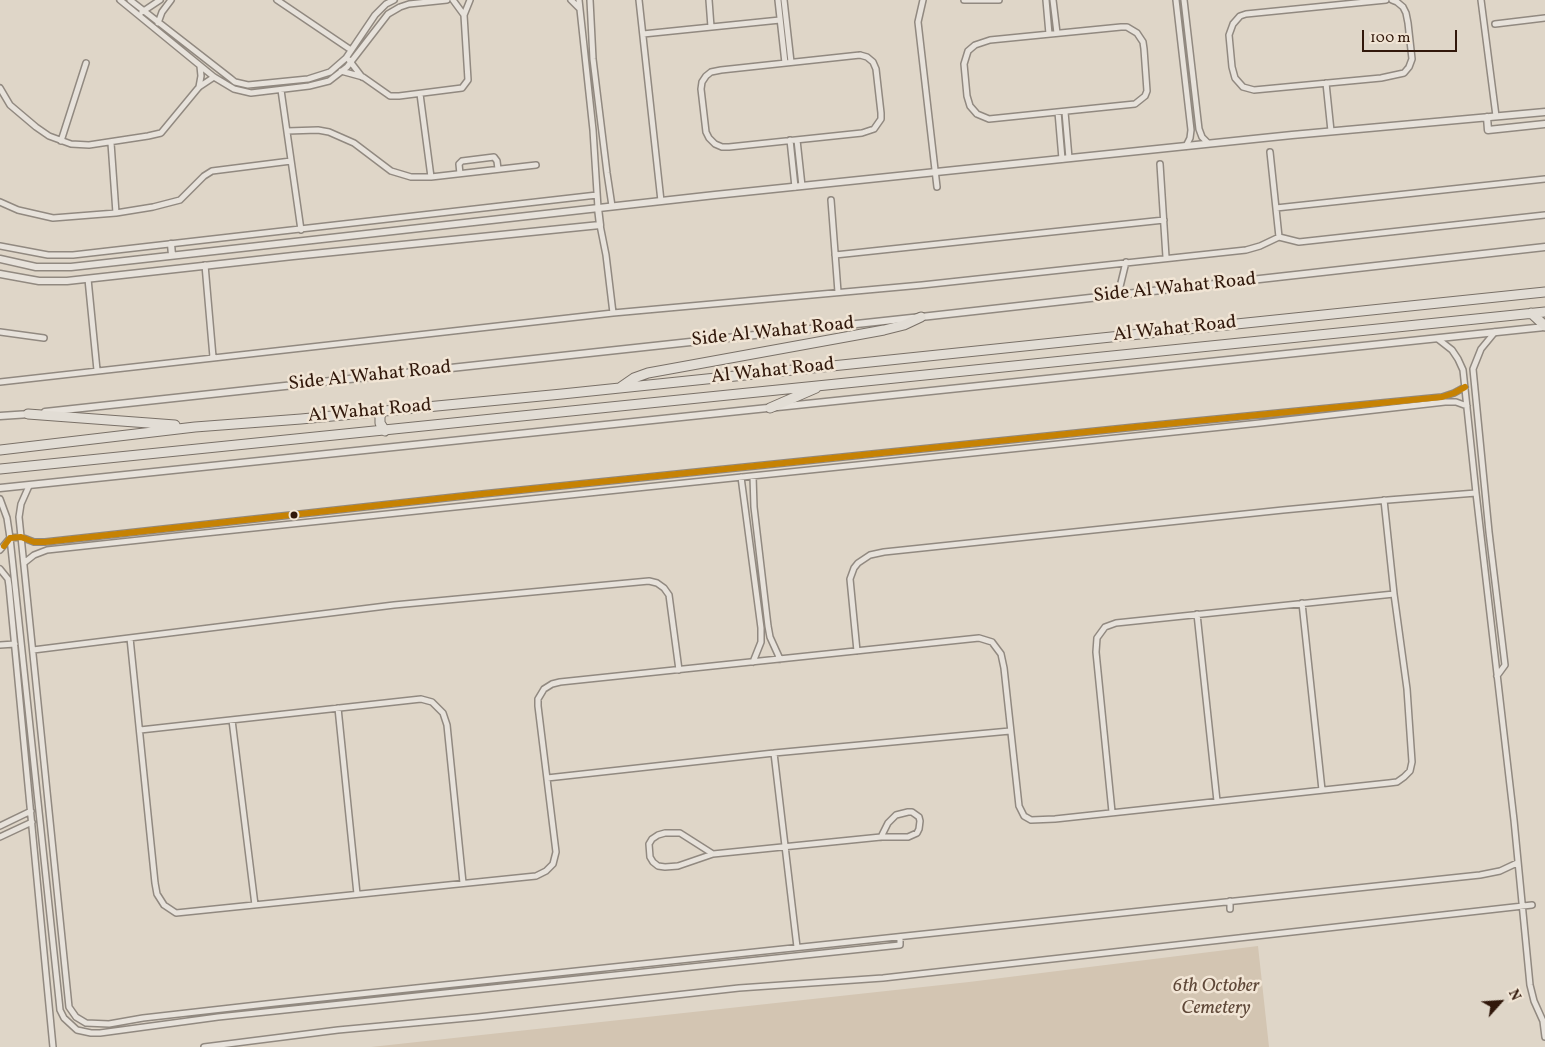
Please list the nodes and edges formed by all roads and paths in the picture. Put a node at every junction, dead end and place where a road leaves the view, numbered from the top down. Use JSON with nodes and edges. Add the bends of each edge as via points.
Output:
{"nodes":[{"id":1,"x":120,"y":0,"type":"edge"},
{"id":2,"x":130,"y":0,"type":"edge"},
{"id":3,"x":160,"y":0,"type":"edge"},
{"id":4,"x":171,"y":0,"type":"edge"},
{"id":5,"x":277,"y":0,"type":"edge"},
{"id":6,"x":394,"y":0,"type":"edge"},
{"id":7,"x":448,"y":0,"type":"edge"},
{"id":8,"x":453,"y":0,"type":"edge"},
{"id":9,"x":470,"y":0,"type":"edge"},
{"id":10,"x":571,"y":0,"type":"edge"},
{"id":11,"x":578,"y":0,"type":"edge"},
{"id":12,"x":590,"y":0,"type":"edge"},
{"id":13,"x":639,"y":0,"type":"edge"},
{"id":14,"x":708,"y":0,"type":"edge"},
{"id":15,"x":778,"y":0,"type":"edge"},
{"id":16,"x":784,"y":0,"type":"edge"},
{"id":17,"x":923,"y":0,"type":"edge"},
{"id":18,"x":964,"y":0,"type":"edge"},
{"id":19,"x":999,"y":0,"type":"edge"},
{"id":20,"x":1046,"y":0,"type":"edge"},
{"id":21,"x":1053,"y":0,"type":"edge"},
{"id":22,"x":1176,"y":0,"type":"edge"},
{"id":23,"x":1184,"y":0,"type":"edge"},
{"id":24,"x":1318,"y":0,"type":"edge"},
{"id":25,"x":1386,"y":0,"type":"edge"},
{"id":26,"x":1392,"y":0,"type":"edge"},
{"id":27,"x":1481,"y":0,"type":"edge"},
{"id":28,"x":1319,"y":6,"type":"junction"},
{"id":29,"x":579,"y":8,"type":"junction"},
{"id":30,"x":141,"y":13,"type":"junction"},
{"id":31,"x":464,"y":15,"type":"junction"},
{"id":32,"x":1545,"y":18,"type":"edge"},
{"id":33,"x":780,"y":20,"type":"junction"},
{"id":34,"x":158,"y":22,"type":"junction"},
{"id":35,"x":1495,"y":24,"type":"dead end"},
{"id":36,"x":711,"y":27,"type":"junction"},
{"id":37,"x":155,"y":28,"type":"junction"},
{"id":38,"x":1057,"y":33,"type":"junction"},
{"id":39,"x":643,"y":34,"type":"junction"},
{"id":40,"x":1049,"y":34,"type":"junction"},
{"id":41,"x":351,"y":50,"type":"junction"},
{"id":42,"x":346,"y":58,"type":"junction"},
{"id":43,"x":205,"y":59,"type":"junction"},
{"id":44,"x":351,"y":61,"type":"junction"},
{"id":45,"x":788,"y":62,"type":"junction"},
{"id":46,"x":86,"y":63,"type":"dead end"},
{"id":47,"x":200,"y":66,"type":"junction"},
{"id":48,"x":337,"y":67,"type":"junction"},
{"id":49,"x":343,"y":72,"type":"junction"},
{"id":50,"x":214,"y":77,"type":"junction"},
{"id":51,"x":363,"y":77,"type":"junction"},
{"id":52,"x":1326,"y":83,"type":"junction"},
{"id":53,"x":199,"y":87,"type":"junction"},
{"id":54,"x":0,"y":88,"type":"edge"},
{"id":55,"x":282,"y":90,"type":"junction"},
{"id":56,"x":420,"y":94,"type":"junction"},
{"id":57,"x":1058,"y":112,"type":"junction"},
{"id":58,"x":1065,"y":112,"type":"junction"},
{"id":59,"x":1545,"y":112,"type":"edge"},
{"id":60,"x":1496,"y":116,"type":"junction"},
{"id":61,"x":1487,"y":117,"type":"junction"},
{"id":62,"x":1545,"y":124,"type":"edge"},
{"id":63,"x":287,"y":131,"type":"junction"},
{"id":64,"x":1331,"y":131,"type":"junction"},
{"id":65,"x":790,"y":140,"type":"junction"},
{"id":66,"x":797,"y":140,"type":"junction"},
{"id":67,"x":61,"y":141,"type":"junction"},
{"id":68,"x":111,"y":142,"type":"junction"},
{"id":69,"x":1208,"y":143,"type":"junction"},
{"id":70,"x":1186,"y":146,"type":"junction"},
{"id":71,"x":1270,"y":152,"type":"dead end"},
{"id":72,"x":1065,"y":158,"type":"junction"},
{"id":73,"x":291,"y":161,"type":"junction"},
{"id":74,"x":1160,"y":164,"type":"dead end"},
{"id":75,"x":536,"y":165,"type":"dead end"},
{"id":76,"x":498,"y":169,"type":"junction"},
{"id":77,"x":935,"y":172,"type":"junction"},
{"id":78,"x":460,"y":174,"type":"junction"},
{"id":79,"x":431,"y":177,"type":"junction"},
{"id":80,"x":1545,"y":180,"type":"edge"},
{"id":81,"x":799,"y":186,"type":"junction"},
{"id":82,"x":936,"y":187,"type":"dead end"},
{"id":83,"x":597,"y":195,"type":"junction"},
{"id":84,"x":831,"y":200,"type":"dead end"},
{"id":85,"x":661,"y":201,"type":"junction"},
{"id":86,"x":0,"y":202,"type":"edge"},
{"id":87,"x":612,"y":206,"type":"junction"},
{"id":88,"x":598,"y":208,"type":"junction"},
{"id":89,"x":1276,"y":208,"type":"junction"},
{"id":90,"x":116,"y":213,"type":"junction"},
{"id":91,"x":1545,"y":215,"type":"edge"},
{"id":92,"x":1164,"y":220,"type":"junction"},
{"id":93,"x":600,"y":225,"type":"junction"},
{"id":94,"x":301,"y":230,"type":"junction"},
{"id":95,"x":1279,"y":237,"type":"junction"},
{"id":96,"x":171,"y":244,"type":"junction"},
{"id":97,"x":0,"y":246,"type":"edge"},
{"id":98,"x":1545,"y":247,"type":"edge"},
{"id":99,"x":172,"y":255,"type":"junction"},
{"id":100,"x":835,"y":255,"type":"junction"},
{"id":101,"x":1166,"y":257,"type":"junction"},
{"id":102,"x":0,"y":259,"type":"edge"},
{"id":103,"x":1126,"y":262,"type":"junction"},
{"id":104,"x":205,"y":265,"type":"junction"},
{"id":105,"x":0,"y":274,"type":"edge"},
{"id":106,"x":88,"y":279,"type":"junction"},
{"id":107,"x":838,"y":292,"type":"junction"},
{"id":108,"x":1545,"y":292,"type":"edge"},
{"id":109,"x":1118,"y":295,"type":"junction"},
{"id":110,"x":1545,"y":312,"type":"edge"},
{"id":111,"x":613,"y":313,"type":"junction"},
{"id":112,"x":1531,"y":313,"type":"junction"},
{"id":113,"x":921,"y":317,"type":"junction"},
{"id":114,"x":1545,"y":327,"type":"edge"},
{"id":115,"x":0,"y":332,"type":"edge"},
{"id":116,"x":1494,"y":332,"type":"junction"},
{"id":117,"x":44,"y":338,"type":"dead end"},
{"id":118,"x":1438,"y":339,"type":"junction"},
{"id":119,"x":213,"y":357,"type":"junction"},
{"id":120,"x":1473,"y":369,"type":"junction"},
{"id":121,"x":97,"y":370,"type":"junction"},
{"id":122,"x":1463,"y":370,"type":"junction"},
{"id":123,"x":0,"y":382,"type":"edge"},
{"id":124,"x":825,"y":384,"type":"junction"},
{"id":125,"x":621,"y":387,"type":"junction"},
{"id":126,"x":1465,"y":387,"type":"junction"},
{"id":127,"x":1344,"y":406,"type":"junction"},
{"id":128,"x":1467,"y":406,"type":"junction"},
{"id":129,"x":770,"y":408,"type":"junction"},
{"id":130,"x":382,"y":411,"type":"junction"},
{"id":131,"x":28,"y":414,"type":"junction"},
{"id":132,"x":1344,"y":414,"type":"junction"},
{"id":133,"x":0,"y":416,"type":"edge"},
{"id":134,"x":195,"y":427,"type":"junction"},
{"id":135,"x":1135,"y":427,"type":"junction"},
{"id":136,"x":385,"y":431,"type":"junction"},
{"id":137,"x":1136,"y":436,"type":"junction"},
{"id":138,"x":1480,"y":439,"type":"junction"},
{"id":139,"x":1471,"y":440,"type":"junction"},
{"id":140,"x":0,"y":450,"type":"edge"},
{"id":141,"x":0,"y":469,"type":"edge"},
{"id":142,"x":753,"y":476,"type":"junction"},
{"id":143,"x":741,"y":477,"type":"junction"},
{"id":144,"x":617,"y":481,"type":"junction"},
{"id":145,"x":29,"y":486,"type":"junction"},
{"id":146,"x":0,"y":488,"type":"edge"},
{"id":147,"x":618,"y":490,"type":"junction"},
{"id":148,"x":482,"y":494,"type":"junction"},
{"id":149,"x":1476,"y":494,"type":"junction"},
{"id":150,"x":0,"y":498,"type":"edge"},
{"id":151,"x":1384,"y":500,"type":"junction"},
{"id":152,"x":483,"y":504,"type":"junction"},
{"id":153,"x":19,"y":517,"type":"junction"},
{"id":154,"x":7,"y":518,"type":"junction"},
{"id":155,"x":169,"y":528,"type":"junction"},
{"id":156,"x":1489,"y":532,"type":"junction"},
{"id":157,"x":1480,"y":534,"type":"junction"},
{"id":158,"x":21,"y":537,"type":"junction"},
{"id":159,"x":170,"y":537,"type":"junction"},
{"id":160,"x":10,"y":538,"type":"junction"},
{"id":161,"x":0,"y":550,"type":"edge"},
{"id":162,"x":24,"y":563,"type":"junction"},
{"id":163,"x":0,"y":569,"type":"edge"},
{"id":164,"x":1394,"y":594,"type":"junction"},
{"id":165,"x":1302,"y":603,"type":"junction"},
{"id":166,"x":1197,"y":614,"type":"junction"},
{"id":167,"x":130,"y":638,"type":"junction"},
{"id":168,"x":15,"y":644,"type":"junction"},
{"id":169,"x":0,"y":645,"type":"edge"},
{"id":170,"x":33,"y":650,"type":"junction"},
{"id":171,"x":857,"y":651,"type":"junction"},
{"id":172,"x":780,"y":659,"type":"junction"},
{"id":173,"x":752,"y":662,"type":"junction"},
{"id":174,"x":679,"y":670,"type":"junction"},
{"id":175,"x":1497,"y":677,"type":"junction"},
{"id":176,"x":38,"y":704,"type":"junction"},
{"id":177,"x":29,"y":705,"type":"junction"},
{"id":178,"x":338,"y":708,"type":"junction"},
{"id":179,"x":232,"y":720,"type":"junction"},
{"id":180,"x":140,"y":730,"type":"junction"},
{"id":181,"x":1010,"y":731,"type":"junction"},
{"id":182,"x":774,"y":753,"type":"junction"},
{"id":183,"x":548,"y":778,"type":"junction"},
{"id":184,"x":1322,"y":790,"type":"junction"},
{"id":185,"x":1217,"y":801,"type":"junction"},
{"id":186,"x":31,"y":811,"type":"junction"},
{"id":187,"x":1112,"y":812,"type":"junction"},
{"id":188,"x":32,"y":822,"type":"junction"},
{"id":189,"x":0,"y":826,"type":"edge"},
{"id":190,"x":0,"y":837,"type":"edge"},
{"id":191,"x":881,"y":837,"type":"junction"},
{"id":192,"x":785,"y":846,"type":"junction"},
{"id":193,"x":713,"y":854,"type":"junction"},
{"id":194,"x":1518,"y":863,"type":"junction"},
{"id":195,"x":463,"y":883,"type":"junction"},
{"id":196,"x":357,"y":894,"type":"junction"},
{"id":197,"x":1230,"y":901,"type":"junction"},
{"id":198,"x":255,"y":905,"type":"junction"},
{"id":199,"x":1532,"y":905,"type":"dead end"},
{"id":200,"x":1521,"y":906,"type":"junction"},
{"id":201,"x":1230,"y":909,"type":"dead end"},
{"id":202,"x":900,"y":937,"type":"junction"},
{"id":203,"x":797,"y":948,"type":"junction"},
{"id":204,"x":657,"y":962,"type":"junction"},
{"id":205,"x":658,"y":971,"type":"junction"},
{"id":206,"x":218,"y":1010,"type":"junction"},
{"id":207,"x":218,"y":1017,"type":"junction"},
{"id":208,"x":1545,"y":1038,"type":"edge"},
{"id":209,"x":53,"y":1047,"type":"edge"},
{"id":210,"x":204,"y":1047,"type":"edge"}],
"edges":[{"from":1,"to":30,"type":"street"},
{"from":2,"to":30,"type":"street"},
{"from":3,"to":30,"type":"street"},
{"from":4,"to":34,"type":"street"},
{"from":5,"to":41,"type":"street"},
{"from":6,"to":41,"type":"street","via":[[375,15]]},
{"from":7,"to":44,"type":"street","via":[[394,9],[382,19]]},
{"from":8,"to":31,"type":"street"},
{"from":9,"to":31,"type":"street"},
{"from":10,"to":29,"type":"street"},
{"from":11,"to":29,"type":"street"},
{"from":12,"to":87,"type":"street","via":[[593,59]]},
{"from":13,"to":39,"type":"street"},
{"from":14,"to":36,"type":"street"},
{"from":15,"to":33,"type":"street"},
{"from":16,"to":45,"type":"street"},
{"from":17,"to":77,"type":"street","via":[[918,22]]},
{"from":18,"to":19,"type":"street"},
{"from":20,"to":40,"type":"street"},
{"from":21,"to":38,"type":"street"},
{"from":22,"to":70,"type":"street","via":[[1191,130]]},
{"from":23,"to":69,"type":"street","via":[[1199,129]]},
{"from":24,"to":28,"type":"street"},
{"from":25,"to":28,"type":"street"},
{"from":26,"to":52,"type":"street","via":[[1403,7],[1407,18],[1412,59],[1409,67],[1404,73],[1392,77]]},
{"from":27,"to":60,"type":"street"},
{"from":28,"to":52,"type":"street","via":[[1246,14],[1232,24],[1229,41],[1233,72],[1243,87],[1254,90]]},
{"from":29,"to":83,"type":"street"},
{"from":30,"to":34,"type":"street"},
{"from":30,"to":37,"type":"street"},
{"from":31,"to":56,"type":"street","via":[[467,83],[459,89]]},
{"from":32,"to":35,"type":"street"},
{"from":33,"to":36,"type":"street"},
{"from":33,"to":45,"type":"street"},
{"from":34,"to":37,"type":"street"},
{"from":34,"to":43,"type":"street"},
{"from":36,"to":39,"type":"street"},
{"from":37,"to":47,"type":"street"},
{"from":38,"to":40,"type":"street"},
{"from":38,"to":58,"type":"street","via":[[1121,26],[1132,29],[1143,42],[1147,78],[1145,96],[1135,104]]},
{"from":39,"to":85,"type":"street"},
{"from":40,"to":57,"type":"street","via":[[979,43],[968,51],[964,68],[968,101],[981,117],[989,119]]},
{"from":41,"to":42,"type":"street"},
{"from":42,"to":44,"type":"street"},
{"from":42,"to":48,"type":"street"},
{"from":43,"to":47,"type":"street"},
{"from":43,"to":48,"type":"street","via":[[235,82],[248,85],[316,78]]},
{"from":44,"to":49,"type":"street"},
{"from":44,"to":51,"type":"street"},
{"from":45,"to":65,"type":"street","via":[[711,72],[702,82],[701,89],[706,132],[715,144],[730,147]]},
{"from":45,"to":66,"type":"street","via":[[867,57],[874,62],[876,69],[882,113],[878,125],[868,132]]},
{"from":46,"to":67,"type":"street"},
{"from":47,"to":50,"type":"street"},
{"from":47,"to":53,"type":"street"},
{"from":48,"to":49,"type":"street"},
{"from":49,"to":51,"type":"street"},
{"from":49,"to":55,"type":"street","via":[[321,84]]},
{"from":50,"to":53,"type":"street"},
{"from":50,"to":55,"type":"street","via":[[245,92]]},
{"from":51,"to":56,"type":"street","via":[[390,96]]},
{"from":52,"to":64,"type":"street"},
{"from":53,"to":68,"type":"street","via":[[161,133]]},
{"from":54,"to":67,"type":"street","via":[[17,111]]},
{"from":55,"to":63,"type":"street"},
{"from":56,"to":79,"type":"street"},
{"from":57,"to":58,"type":"street"},
{"from":57,"to":72,"type":"street"},
{"from":58,"to":72,"type":"street"},
{"from":59,"to":60,"type":"street"},
{"from":60,"to":61,"type":"street"},
{"from":61,"to":62,"type":"street","via":[[1488,130]]},
{"from":61,"to":64,"type":"street"},
{"from":63,"to":73,"type":"street"},
{"from":63,"to":79,"type":"street","via":[[329,132],[354,143],[391,171],[411,177]]},
{"from":64,"to":69,"type":"street"},
{"from":65,"to":66,"type":"street"},
{"from":65,"to":81,"type":"street"},
{"from":66,"to":81,"type":"street"},
{"from":67,"to":68,"type":"street","via":[[80,145]]},
{"from":68,"to":90,"type":"street"},
{"from":69,"to":70,"type":"street"},
{"from":70,"to":72,"type":"street"},
{"from":71,"to":89,"type":"street"},
{"from":72,"to":77,"type":"street"},
{"from":73,"to":90,"type":"street","via":[[212,171],[180,200]]},
{"from":73,"to":94,"type":"street"},
{"from":74,"to":92,"type":"street"},
{"from":75,"to":76,"type":"street"},
{"from":76,"to":78,"type":"street"},
{"from":76,"to":78,"type":"street","via":[[494,157],[462,161],[459,164]]},
{"from":77,"to":81,"type":"street"},
{"from":77,"to":82,"type":"street"},
{"from":78,"to":79,"type":"street"},
{"from":80,"to":89,"type":"street"},
{"from":81,"to":85,"type":"street"},
{"from":83,"to":88,"type":"street"},
{"from":83,"to":94,"type":"street"},
{"from":84,"to":100,"type":"street"},
{"from":85,"to":87,"type":"street"},
{"from":86,"to":90,"type":"street","via":[[53,218]]},
{"from":87,"to":88,"type":"street"},
{"from":88,"to":93,"type":"street"},
{"from":88,"to":99,"type":"street"},
{"from":89,"to":95,"type":"street"},
{"from":91,"to":95,"type":"street","via":[[1299,242]]},
{"from":92,"to":100,"type":"street"},
{"from":92,"to":101,"type":"street"},
{"from":93,"to":104,"type":"street"},
{"from":93,"to":111,"type":"street"},
{"from":94,"to":96,"type":"street"},
{"from":95,"to":101,"type":"street","via":[[1246,250]]},
{"from":96,"to":97,"type":"street","via":[[73,255],[48,255]]},
{"from":96,"to":99,"type":"street"},
{"from":98,"to":109,"type":"street","name":"Side Al Wahat Road"},
{"from":99,"to":102,"type":"street","via":[[59,268]]},
{"from":100,"to":107,"type":"street"},
{"from":101,"to":103,"type":"street"},
{"from":103,"to":107,"type":"street"},
{"from":103,"to":109,"type":"street"},
{"from":104,"to":106,"type":"street"},
{"from":104,"to":119,"type":"street"},
{"from":105,"to":106,"type":"street","via":[[39,281]]},
{"from":106,"to":121,"type":"street"},
{"from":107,"to":111,"type":"street"},
{"from":108,"to":125,"type":"highway","name":"Al Wahat Road"},
{"from":109,"to":113,"type":"street","name":"Side Al Wahat Road"},
{"from":110,"to":112,"type":"highway","name":"Al Wahat Road"},
{"from":111,"to":119,"type":"street"},
{"from":112,"to":114,"type":"highway"},
{"from":112,"to":124,"type":"highway","name":"Al Wahat Road"},
{"from":113,"to":125,"type":"highway","via":[[884,330],[648,373]]},
{"from":113,"to":131,"type":"street","name":"Side Al Wahat Road"},
{"from":114,"to":116,"type":"street"},
{"from":115,"to":117,"type":"street"},
{"from":116,"to":118,"type":"street"},
{"from":116,"to":120,"type":"street","via":[[1480,349]]},
{"from":118,"to":122,"type":"street","via":[[1452,350]]},
{"from":118,"to":129,"type":"street"},
{"from":119,"to":121,"type":"street"},
{"from":120,"to":122,"type":"street"},
{"from":120,"to":138,"type":"street"},
{"from":121,"to":123,"type":"street"},
{"from":122,"to":126,"type":"street"},
{"from":124,"to":129,"type":"highway"},
{"from":124,"to":136,"type":"highway","name":"Al Wahat Road"},
{"from":125,"to":130,"type":"highway","name":"Al Wahat Road"},
{"from":126,"to":127,"type":"street","via":[[1442,397]]},
{"from":126,"to":128,"type":"street"},
{"from":127,"to":132,"type":"street"},
{"from":127,"to":135,"type":"street"},
{"from":128,"to":132,"type":"street","via":[[1450,402]]},
{"from":128,"to":139,"type":"street"},
{"from":129,"to":145,"type":"street"},
{"from":130,"to":134,"type":"highway","name":"Al Wahat Road"},
{"from":130,"to":136,"type":"highway","via":[[379,420]]},
{"from":131,"to":133,"type":"street","name":"Side Al Wahat Road"},
{"from":131,"to":134,"type":"highway"},
{"from":132,"to":137,"type":"street"},
{"from":134,"to":140,"type":"highway","name":"Al Wahat Road"},
{"from":135,"to":137,"type":"street"},
{"from":135,"to":144,"type":"street"},
{"from":136,"to":141,"type":"highway","name":"Al Wahat Road"},
{"from":137,"to":142,"type":"street"},
{"from":138,"to":139,"type":"street"},
{"from":138,"to":156,"type":"street"},
{"from":139,"to":149,"type":"street"},
{"from":142,"to":143,"type":"street"},
{"from":142,"to":172,"type":"street","via":[[754,515],[768,626]]},
{"from":143,"to":147,"type":"street"},
{"from":143,"to":173,"type":"street","via":[[761,628],[761,642]]},
{"from":144,"to":147,"type":"street"},
{"from":144,"to":148,"type":"street"},
{"from":145,"to":146,"type":"street"},
{"from":145,"to":153,"type":"street"},
{"from":147,"to":152,"type":"street"},
{"from":148,"to":152,"type":"street"},
{"from":148,"to":155,"type":"street"},
{"from":149,"to":151,"type":"street"},
{"from":149,"to":157,"type":"street"},
{"from":150,"to":154,"type":"street"},
{"from":151,"to":164,"type":"street"},
{"from":151,"to":171,"type":"street","via":[[870,556],[858,562],[850,579]]},
{"from":152,"to":159,"type":"street"},
{"from":153,"to":154,"type":"street"},
{"from":153,"to":158,"type":"street"},
{"from":154,"to":160,"type":"street"},
{"from":155,"to":158,"type":"street","via":[[45,542]]},
{"from":155,"to":159,"type":"street"},
{"from":156,"to":157,"type":"street"},
{"from":156,"to":175,"type":"street","via":[[1505,665]]},
{"from":157,"to":175,"type":"street"},
{"from":158,"to":160,"type":"street"},
{"from":158,"to":162,"type":"street"},
{"from":159,"to":162,"type":"street","via":[[47,550]]},
{"from":160,"to":161,"type":"street"},
{"from":160,"to":177,"type":"street"},
{"from":162,"to":170,"type":"street"},
{"from":163,"to":168,"type":"street","via":[[8,579]]},
{"from":164,"to":165,"type":"street"},
{"from":164,"to":184,"type":"street","via":[[1408,706],[1410,771],[1397,782]]},
{"from":165,"to":166,"type":"street"},
{"from":165,"to":184,"type":"street"},
{"from":166,"to":185,"type":"street"},
{"from":166,"to":187,"type":"street","via":[[1116,623],[1105,627],[1097,638]]},
{"from":167,"to":170,"type":"street"},
{"from":167,"to":174,"type":"street","via":[[394,605],[649,581],[664,588],[669,595]]},
{"from":167,"to":180,"type":"street"},
{"from":168,"to":169,"type":"street"},
{"from":168,"to":186,"type":"street"},
{"from":170,"to":176,"type":"street"},
{"from":171,"to":172,"type":"street"},
{"from":171,"to":181,"type":"street","via":[[979,638],[992,642],[1003,662]]},
{"from":172,"to":173,"type":"street"},
{"from":173,"to":174,"type":"street"},
{"from":174,"to":183,"type":"street","via":[[560,682],[548,686],[541,693],[538,706]]},
{"from":175,"to":194,"type":"street"},
{"from":176,"to":177,"type":"street"},
{"from":176,"to":206,"type":"street","via":[[68,999],[72,1012],[80,1021],[92,1024]]},
{"from":177,"to":207,"type":"street","via":[[60,1010],[64,1018],[77,1030],[91,1033]]},
{"from":178,"to":179,"type":"street"},
{"from":178,"to":195,"type":"street","via":[[421,699],[432,702],[443,713],[447,725]]},
{"from":178,"to":196,"type":"street"},
{"from":179,"to":180,"type":"street"},
{"from":179,"to":198,"type":"street"},
{"from":180,"to":198,"type":"street","via":[[154,872],[160,900],[176,913]]},
{"from":181,"to":182,"type":"street"},
{"from":181,"to":187,"type":"street","via":[[1021,812],[1027,818],[1036,820]]},
{"from":182,"to":183,"type":"street"},
{"from":182,"to":192,"type":"street"},
{"from":183,"to":195,"type":"street","via":[[556,852],[549,869],[536,876]]},
{"from":184,"to":185,"type":"street"},
{"from":185,"to":187,"type":"street"},
{"from":186,"to":188,"type":"street"},
{"from":186,"to":189,"type":"street"},
{"from":188,"to":190,"type":"street"},
{"from":188,"to":209,"type":"street"},
{"from":191,"to":191,"type":"street","via":[[896,815],[912,812],[919,817],[919,829],[913,835]]},
{"from":191,"to":192,"type":"street"},
{"from":192,"to":193,"type":"street"},
{"from":192,"to":203,"type":"street"},
{"from":193,"to":193,"type":"street","via":[[680,833],[665,833],[652,839],[648,851],[653,862],[665,867]]},
{"from":194,"to":197,"type":"street","via":[[1492,873]]},
{"from":194,"to":200,"type":"street"},
{"from":195,"to":196,"type":"street"},
{"from":196,"to":198,"type":"street"},
{"from":197,"to":201,"type":"street"},
{"from":197,"to":202,"type":"street"},
{"from":199,"to":200,"type":"street"},
{"from":200,"to":208,"type":"street","via":[[1530,985],[1543,1021]]},
{"from":200,"to":210,"type":"street","via":[[883,978],[739,988]]},
{"from":202,"to":203,"type":"street"},
{"from":202,"to":205,"type":"street","via":[[900,945]]},
{"from":203,"to":204,"type":"street"},
{"from":204,"to":205,"type":"street"},
{"from":204,"to":206,"type":"street"},
{"from":205,"to":207,"type":"street"},
{"from":206,"to":207,"type":"street"}]}
